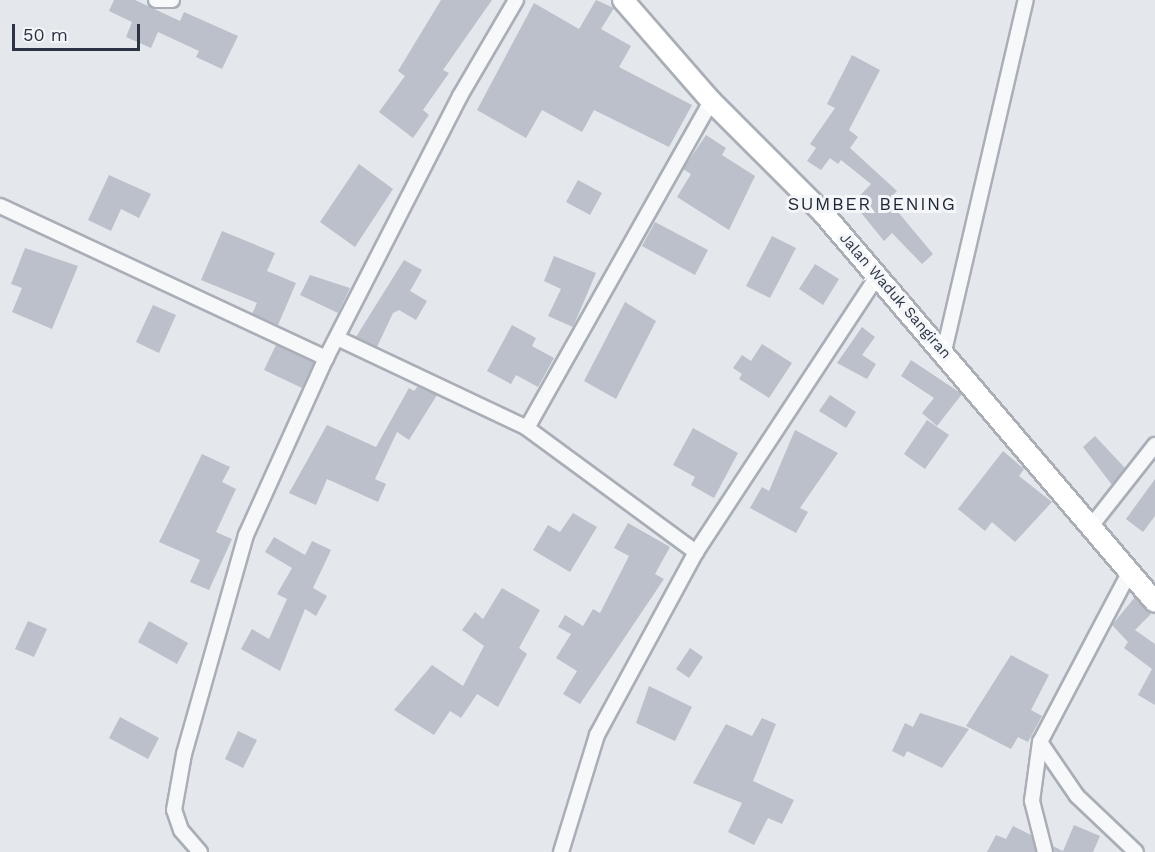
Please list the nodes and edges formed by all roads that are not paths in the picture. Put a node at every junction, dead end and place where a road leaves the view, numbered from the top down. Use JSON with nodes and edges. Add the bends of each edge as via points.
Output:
{"nodes":[{"id":1,"x":156,"y":0,"type":"edge"},
{"id":2,"x":172,"y":0,"type":"edge"},
{"id":3,"x":516,"y":0,"type":"edge"},
{"id":4,"x":623,"y":0,"type":"edge"},
{"id":5,"x":1026,"y":0,"type":"edge"},
{"id":6,"x":711,"y":101,"type":"junction"},
{"id":7,"x":0,"y":206,"type":"edge"},
{"id":8,"x":876,"y":278,"type":"junction"},
{"id":9,"x":337,"y":338,"type":"junction"},
{"id":10,"x":944,"y":351,"type":"junction"},
{"id":11,"x":326,"y":358,"type":"junction"},
{"id":12,"x":527,"y":428,"type":"junction"},
{"id":13,"x":1155,"y":445,"type":"edge"},
{"id":14,"x":1092,"y":525,"type":"junction"},
{"id":15,"x":696,"y":552,"type":"junction"},
{"id":16,"x":1128,"y":573,"type":"junction"},
{"id":17,"x":1155,"y":602,"type":"edge"},
{"id":18,"x":1040,"y":742,"type":"junction"},
{"id":19,"x":200,"y":852,"type":"edge"},
{"id":20,"x":561,"y":852,"type":"edge"},
{"id":21,"x":1045,"y":852,"type":"edge"},
{"id":22,"x":1136,"y":852,"type":"edge"}],
"edges":[{"from":1,"to":2,"type":"street"},
{"from":3,"to":9,"type":"street","via":[[460,96]]},
{"from":4,"to":6,"type":"street","name":"Jalan Waduk Sangiran"},
{"from":5,"to":10,"type":"street"},
{"from":6,"to":8,"type":"street","name":"Jalan Waduk Sangiran","via":[[823,213]]},
{"from":6,"to":12,"type":"street"},
{"from":7,"to":11,"type":"street"},
{"from":8,"to":10,"type":"street","name":"Jalan Waduk Sangiran"},
{"from":8,"to":15,"type":"street"},
{"from":9,"to":11,"type":"street"},
{"from":9,"to":12,"type":"street"},
{"from":10,"to":14,"type":"street","name":"Jalan Waduk Sangiran"},
{"from":11,"to":19,"type":"street","via":[[246,535],[184,754],[174,810],[180,830]]},
{"from":12,"to":15,"type":"street"},
{"from":13,"to":14,"type":"street"},
{"from":14,"to":16,"type":"street","name":"Jalan Waduk Sangiran"},
{"from":15,"to":20,"type":"street","via":[[597,735]]},
{"from":16,"to":17,"type":"street","name":"Jalan Waduk Sangiran"},
{"from":16,"to":18,"type":"street"},
{"from":18,"to":21,"type":"street","via":[[1032,808]]},
{"from":18,"to":22,"type":"street","via":[[1077,796]]}]}
